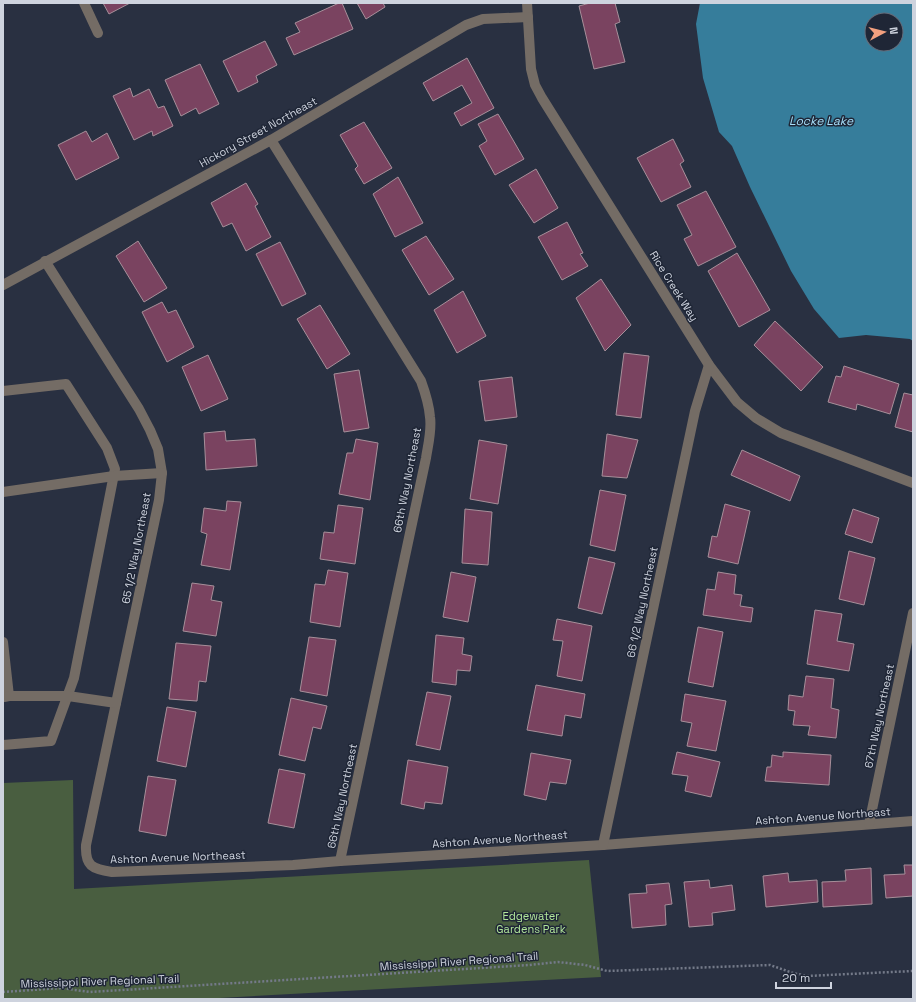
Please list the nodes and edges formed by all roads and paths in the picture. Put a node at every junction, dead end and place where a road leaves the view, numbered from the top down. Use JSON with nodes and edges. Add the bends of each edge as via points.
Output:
{"nodes":[{"id":1,"x":84,"y":3,"type":"edge"},
{"id":2,"x":527,"y":3,"type":"edge"},
{"id":3,"x":528,"y":17,"type":"junction"},
{"id":4,"x":98,"y":33,"type":"dead end"},
{"id":5,"x":271,"y":140,"type":"junction"},
{"id":6,"x":45,"y":261,"type":"junction"},
{"id":7,"x":3,"y":285,"type":"edge"},
{"id":8,"x":709,"y":365,"type":"junction"},
{"id":9,"x":3,"y":391,"type":"edge"},
{"id":10,"x":162,"y":473,"type":"junction"},
{"id":11,"x":114,"y":476,"type":"junction"},
{"id":12,"x":913,"y":483,"type":"edge"},
{"id":13,"x":3,"y":492,"type":"edge"},
{"id":14,"x":913,"y":613,"type":"edge"},
{"id":15,"x":3,"y":642,"type":"edge"},
{"id":16,"x":68,"y":696,"type":"junction"},
{"id":17,"x":6,"y":697,"type":"edge"},
{"id":18,"x":116,"y":703,"type":"junction"},
{"id":19,"x":3,"y":745,"type":"edge"},
{"id":20,"x":913,"y":821,"type":"edge"},
{"id":21,"x":869,"y":824,"type":"junction"},
{"id":22,"x":603,"y":844,"type":"junction"},
{"id":23,"x":340,"y":861,"type":"junction"},
{"id":24,"x":90,"y":865,"type":"joint"},
{"id":25,"x":913,"y":971,"type":"edge"},
{"id":26,"x":3,"y":992,"type":"edge"}],
"edges":[{"from":1,"to":4,"type":"street"},
{"from":2,"to":3,"type":"street","name":"Rice Creek Way"},
{"from":3,"to":5,"type":"street","name":"Hickory Street Northeast","via":[[483,19],[466,24]]},
{"from":3,"to":8,"type":"street","name":"Rice Creek Way","via":[[531,69],[535,85]]},
{"from":5,"to":6,"type":"street","name":"Hickory Street Northeast"},
{"from":5,"to":23,"type":"street","name":"66th Way Northeast","via":[[421,381],[430,418],[426,458]]},
{"from":6,"to":7,"type":"street","name":"Hickory Street Northeast"},
{"from":6,"to":10,"type":"street","name":"65 1/2 Way Northeast","via":[[139,409],[158,449]]},
{"from":8,"to":12,"type":"street","name":"Rice Creek Way","via":[[737,402],[756,418],[781,433]]},
{"from":8,"to":22,"type":"street","name":"66 1/2 Way Northeast","via":[[693,419]]},
{"from":9,"to":11,"type":"street","via":[[66,384],[107,448],[116,469]]},
{"from":10,"to":11,"type":"street"},
{"from":10,"to":18,"type":"street","name":"65 1/2 Way Northeast","via":[[159,500]]},
{"from":11,"to":13,"type":"street"},
{"from":11,"to":16,"type":"street","via":[[74,678]]},
{"from":14,"to":21,"type":"street","name":"67th Way Northeast"},
{"from":15,"to":17,"type":"street"},
{"from":16,"to":17,"type":"street"},
{"from":16,"to":18,"type":"street"},
{"from":16,"to":19,"type":"street","via":[[51,741]]},
{"from":18,"to":24,"type":"street","name":"65 1/2 Way Northeast","via":[[86,845],[85,856]]},
{"from":20,"to":21,"type":"street","name":"Ashton Avenue Northeast"},
{"from":21,"to":22,"type":"street","name":"Ashton Avenue Northeast"},
{"from":22,"to":23,"type":"street","name":"Ashton Avenue Northeast"},
{"from":23,"to":24,"type":"street","name":"Ashton Avenue Northeast","via":[[293,866],[112,872],[98,870]]},
{"from":25,"to":26,"type":"path","name":"Mississippi River Regional Trail","via":[[807,976],[770,965],[607,971],[558,962],[90,992],[61,988]]}]}
